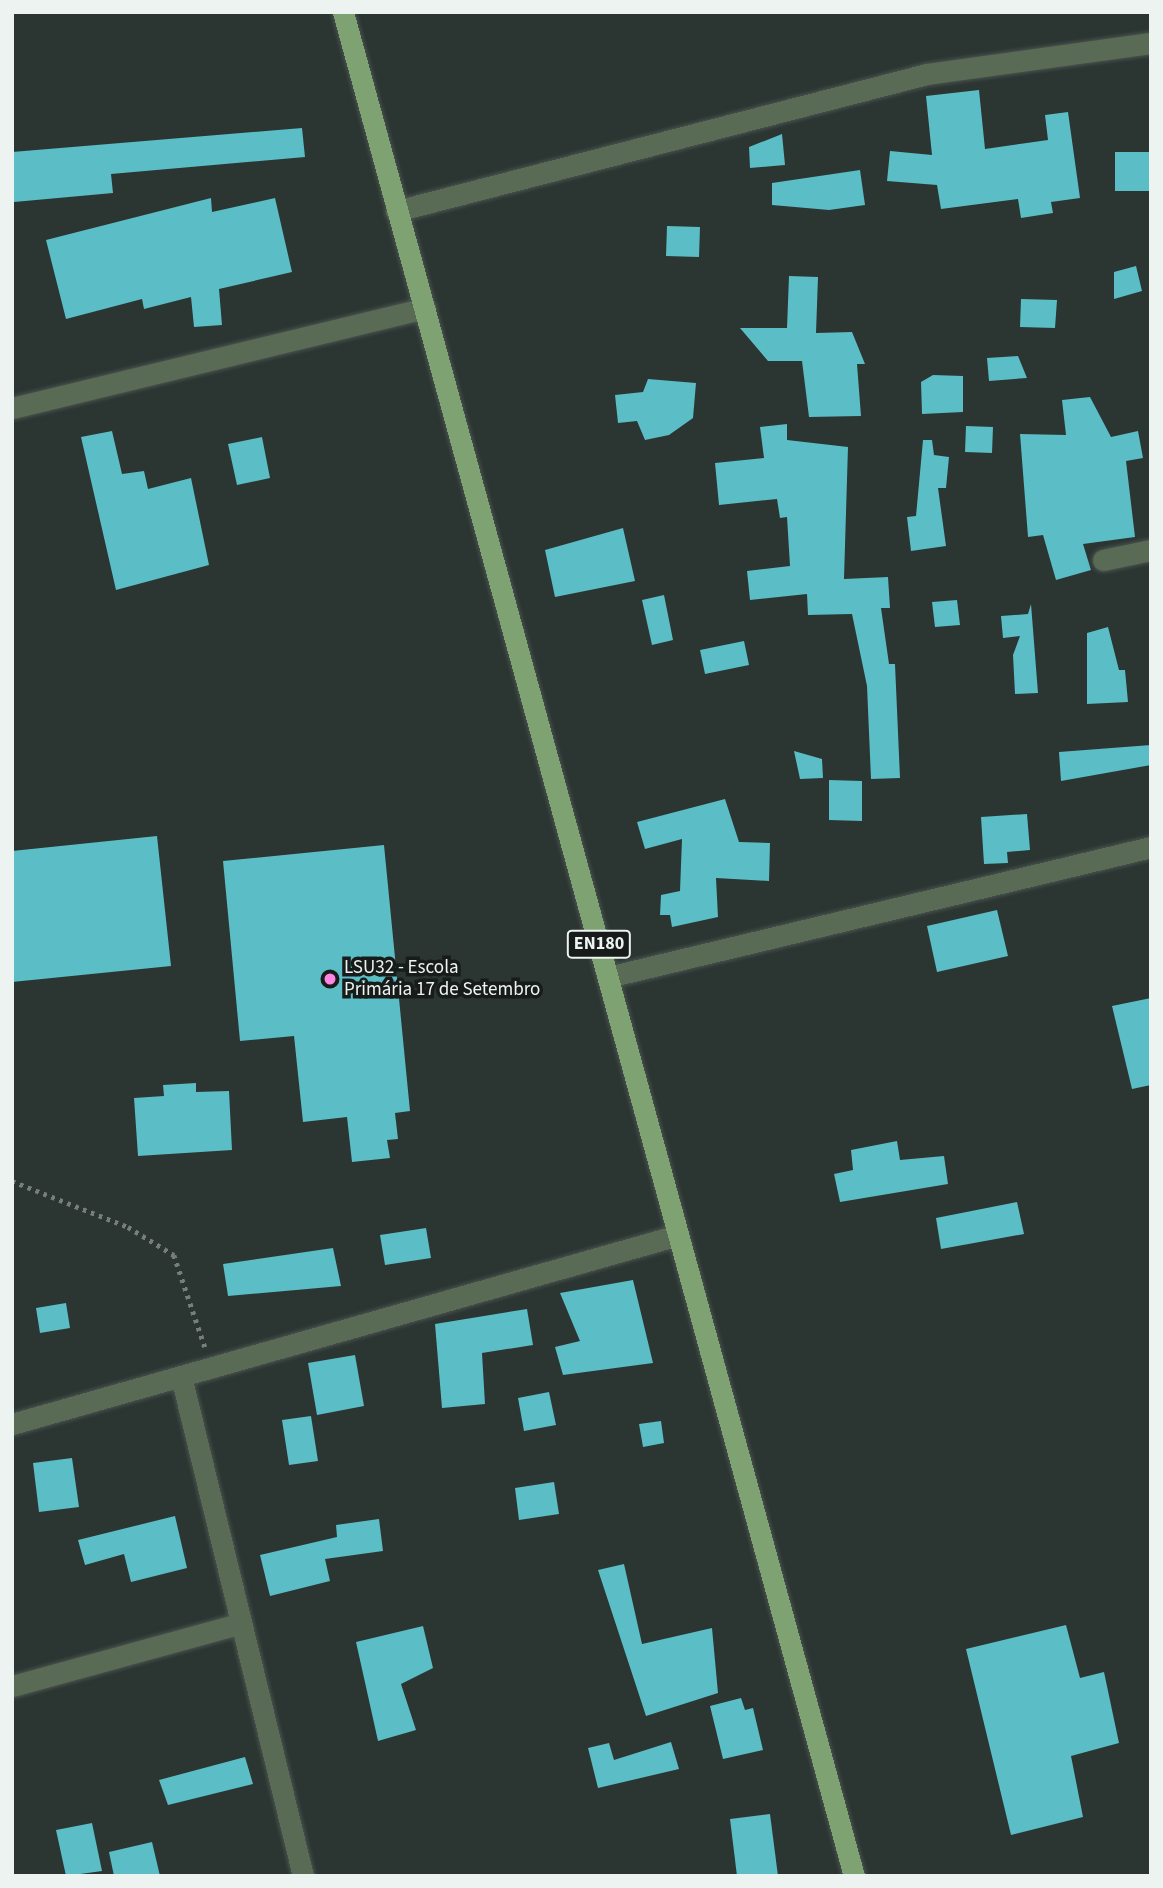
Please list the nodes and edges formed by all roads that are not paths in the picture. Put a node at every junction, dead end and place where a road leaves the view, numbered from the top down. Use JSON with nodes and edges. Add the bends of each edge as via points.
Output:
{"nodes":[{"id":1,"x":343,"y":12,"type":"edge"},
{"id":2,"x":1151,"y":43,"type":"edge"},
{"id":3,"x":396,"y":211,"type":"junction"},
{"id":4,"x":425,"y":308,"type":"junction"},
{"id":5,"x":12,"y":408,"type":"edge"},
{"id":6,"x":1151,"y":550,"type":"edge"},
{"id":7,"x":1103,"y":560,"type":"dead end"},
{"id":8,"x":1151,"y":847,"type":"edge"},
{"id":9,"x":608,"y":976,"type":"junction"},
{"id":10,"x":678,"y":1235,"type":"junction"},
{"id":11,"x":181,"y":1376,"type":"junction"},
{"id":12,"x":12,"y":1424,"type":"edge"},
{"id":13,"x":239,"y":1623,"type":"junction"},
{"id":14,"x":12,"y":1686,"type":"edge"},
{"id":15,"x":303,"y":1876,"type":"edge"},
{"id":16,"x":854,"y":1876,"type":"edge"}],
"edges":[{"from":1,"to":3,"type":"main road","number":"EN180"},
{"from":2,"to":3,"type":"street","via":[[927,74]]},
{"from":3,"to":4,"type":"main road","number":"EN180"},
{"from":4,"to":5,"type":"street"},
{"from":4,"to":9,"type":"main road","number":"EN180"},
{"from":6,"to":7,"type":"street"},
{"from":8,"to":9,"type":"street"},
{"from":9,"to":10,"type":"main road","number":"EN180"},
{"from":10,"to":11,"type":"street"},
{"from":10,"to":16,"type":"main road","number":"EN180"},
{"from":11,"to":12,"type":"street"},
{"from":11,"to":13,"type":"street"},
{"from":13,"to":14,"type":"street"},
{"from":13,"to":15,"type":"street"}]}
